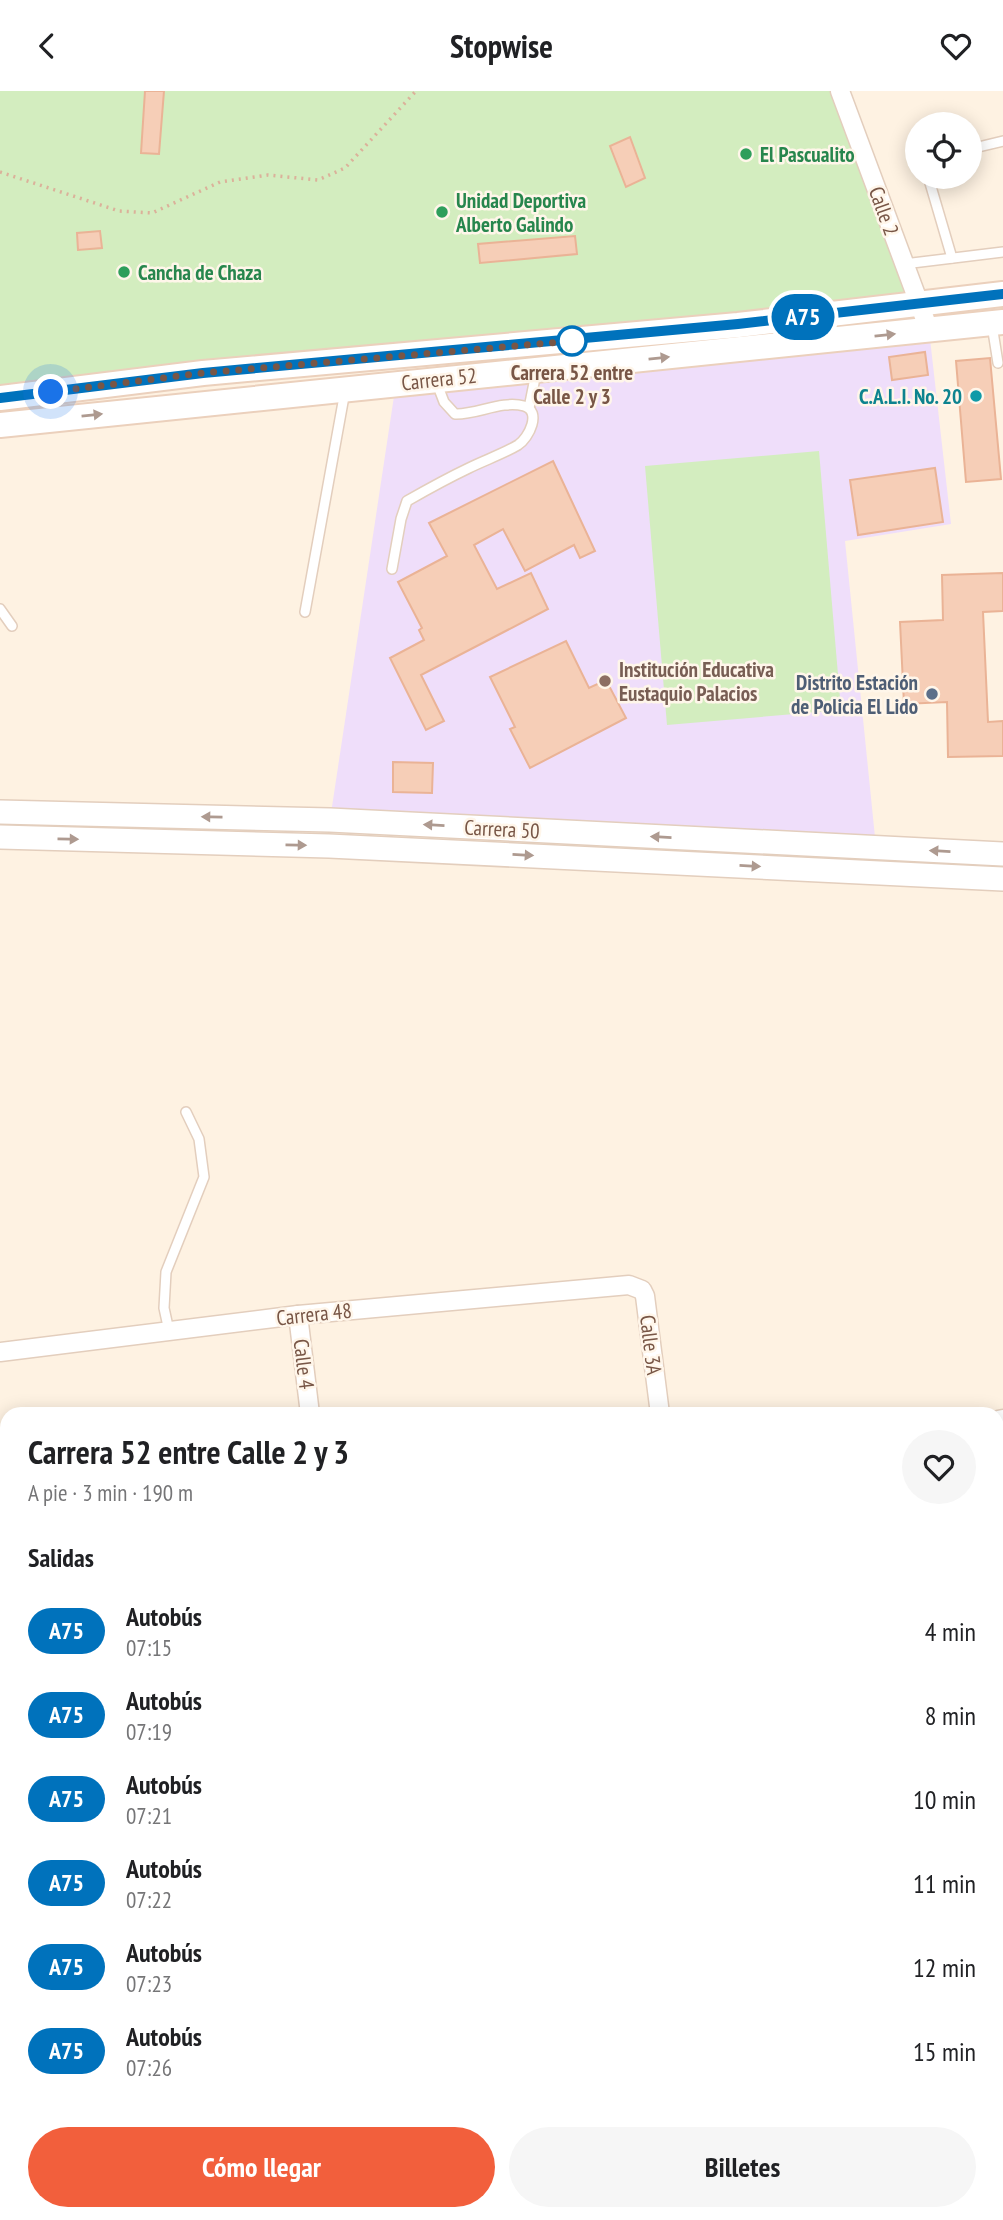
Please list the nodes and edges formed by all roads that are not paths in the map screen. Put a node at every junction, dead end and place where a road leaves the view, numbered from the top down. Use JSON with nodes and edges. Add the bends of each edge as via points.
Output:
{"nodes":[{"id":1,"x":840,"y":91,"type":"edge"},
{"id":2,"x":1003,"y":141,"type":"edge"},
{"id":3,"x":982,"y":146,"type":"edge"},
{"id":4,"x":932,"y":189,"type":"edge"},
{"id":5,"x":1003,"y":252,"type":"edge"},
{"id":6,"x":952,"y":258,"type":"junction"},
{"id":7,"x":904,"y":264,"type":"junction"},
{"id":8,"x":1003,"y":294,"type":"edge"},
{"id":9,"x":919,"y":303,"type":"junction"},
{"id":10,"x":998,"y":323,"type":"edge"},
{"id":11,"x":929,"y":330,"type":"junction"},
{"id":12,"x":998,"y":363,"type":"dead end"},
{"id":13,"x":533,"y":370,"type":"junction"},
{"id":14,"x":436,"y":379,"type":"junction"},
{"id":15,"x":346,"y":389,"type":"junction"},
{"id":16,"x":0,"y":398,"type":"edge"},
{"id":17,"x":529,"y":408,"type":"junction"},
{"id":18,"x":0,"y":425,"type":"edge"},
{"id":19,"x":392,"y":569,"type":"dead end"},
{"id":20,"x":0,"y":609,"type":"edge"},
{"id":21,"x":305,"y":612,"type":"dead end"},
{"id":22,"x":12,"y":626,"type":"dead end"},
{"id":23,"x":0,"y":812,"type":"edge"},
{"id":24,"x":0,"y":837,"type":"edge"},
{"id":25,"x":1003,"y":854,"type":"edge"},
{"id":26,"x":1003,"y":879,"type":"edge"},
{"id":27,"x":186,"y":1112,"type":"dead end"},
{"id":28,"x":629,"y":1285,"type":"joint"},
{"id":29,"x":298,"y":1315,"type":"junction"},
{"id":30,"x":170,"y":1331,"type":"junction"},
{"id":31,"x":0,"y":1352,"type":"edge"},
{"id":32,"x":309,"y":1407,"type":"edge"},
{"id":33,"x":659,"y":1407,"type":"edge"}],
"edges":[{"from":1,"to":7,"type":"street","name":"Calle 2"},
{"from":2,"to":3,"type":"lane"},
{"from":4,"to":6,"type":"lane"},
{"from":5,"to":6,"type":"lane"},
{"from":6,"to":7,"type":"lane"},
{"from":7,"to":9,"type":"street","name":"Calle 2"},
{"from":8,"to":9,"type":"main road","name":"Carrera 52"},
{"from":9,"to":11,"type":"street","name":"Calle 2"},
{"from":9,"to":16,"type":"main road","name":"Carrera 52","via":[[725,326],[203,373]]},
{"from":10,"to":11,"type":"main road","name":"Carrera 52"},
{"from":10,"to":12,"type":"lane"},
{"from":13,"to":11,"type":"main road","name":"Carrera 52","one_way":true},
{"from":13,"to":14,"type":"main road","name":"Carrera 52"},
{"from":13,"to":17,"type":"lane"},
{"from":14,"to":15,"type":"main road","name":"Carrera 52"},
{"from":14,"to":17,"type":"lane","via":[[439,392],[455,414],[494,407]]},
{"from":18,"to":15,"type":"main road","name":"Carrera 52","one_way":true},
{"from":15,"to":21,"type":"lane"},
{"from":17,"to":19,"type":"lane","via":[[531,429],[520,444],[407,501]]},
{"from":20,"to":22,"type":"lane"},
{"from":25,"to":23,"type":"street","name":"Carrera 50","one_way":true,"via":[[330,820]]},
{"from":24,"to":26,"type":"street","name":"Carrera 50","one_way":true,"via":[[343,846]]},
{"from":27,"to":30,"type":"lane","via":[[199,1139],[204,1177],[166,1272],[164,1308]]},
{"from":28,"to":29,"type":"street","name":"Carrera 48"},
{"from":28,"to":33,"type":"street","name":"Calle 3A","via":[[645,1296]]},
{"from":29,"to":30,"type":"street","name":"Carrera 48"},
{"from":29,"to":32,"type":"street","name":"Calle 4"},
{"from":30,"to":31,"type":"street","name":"Carrera 48"}]}
